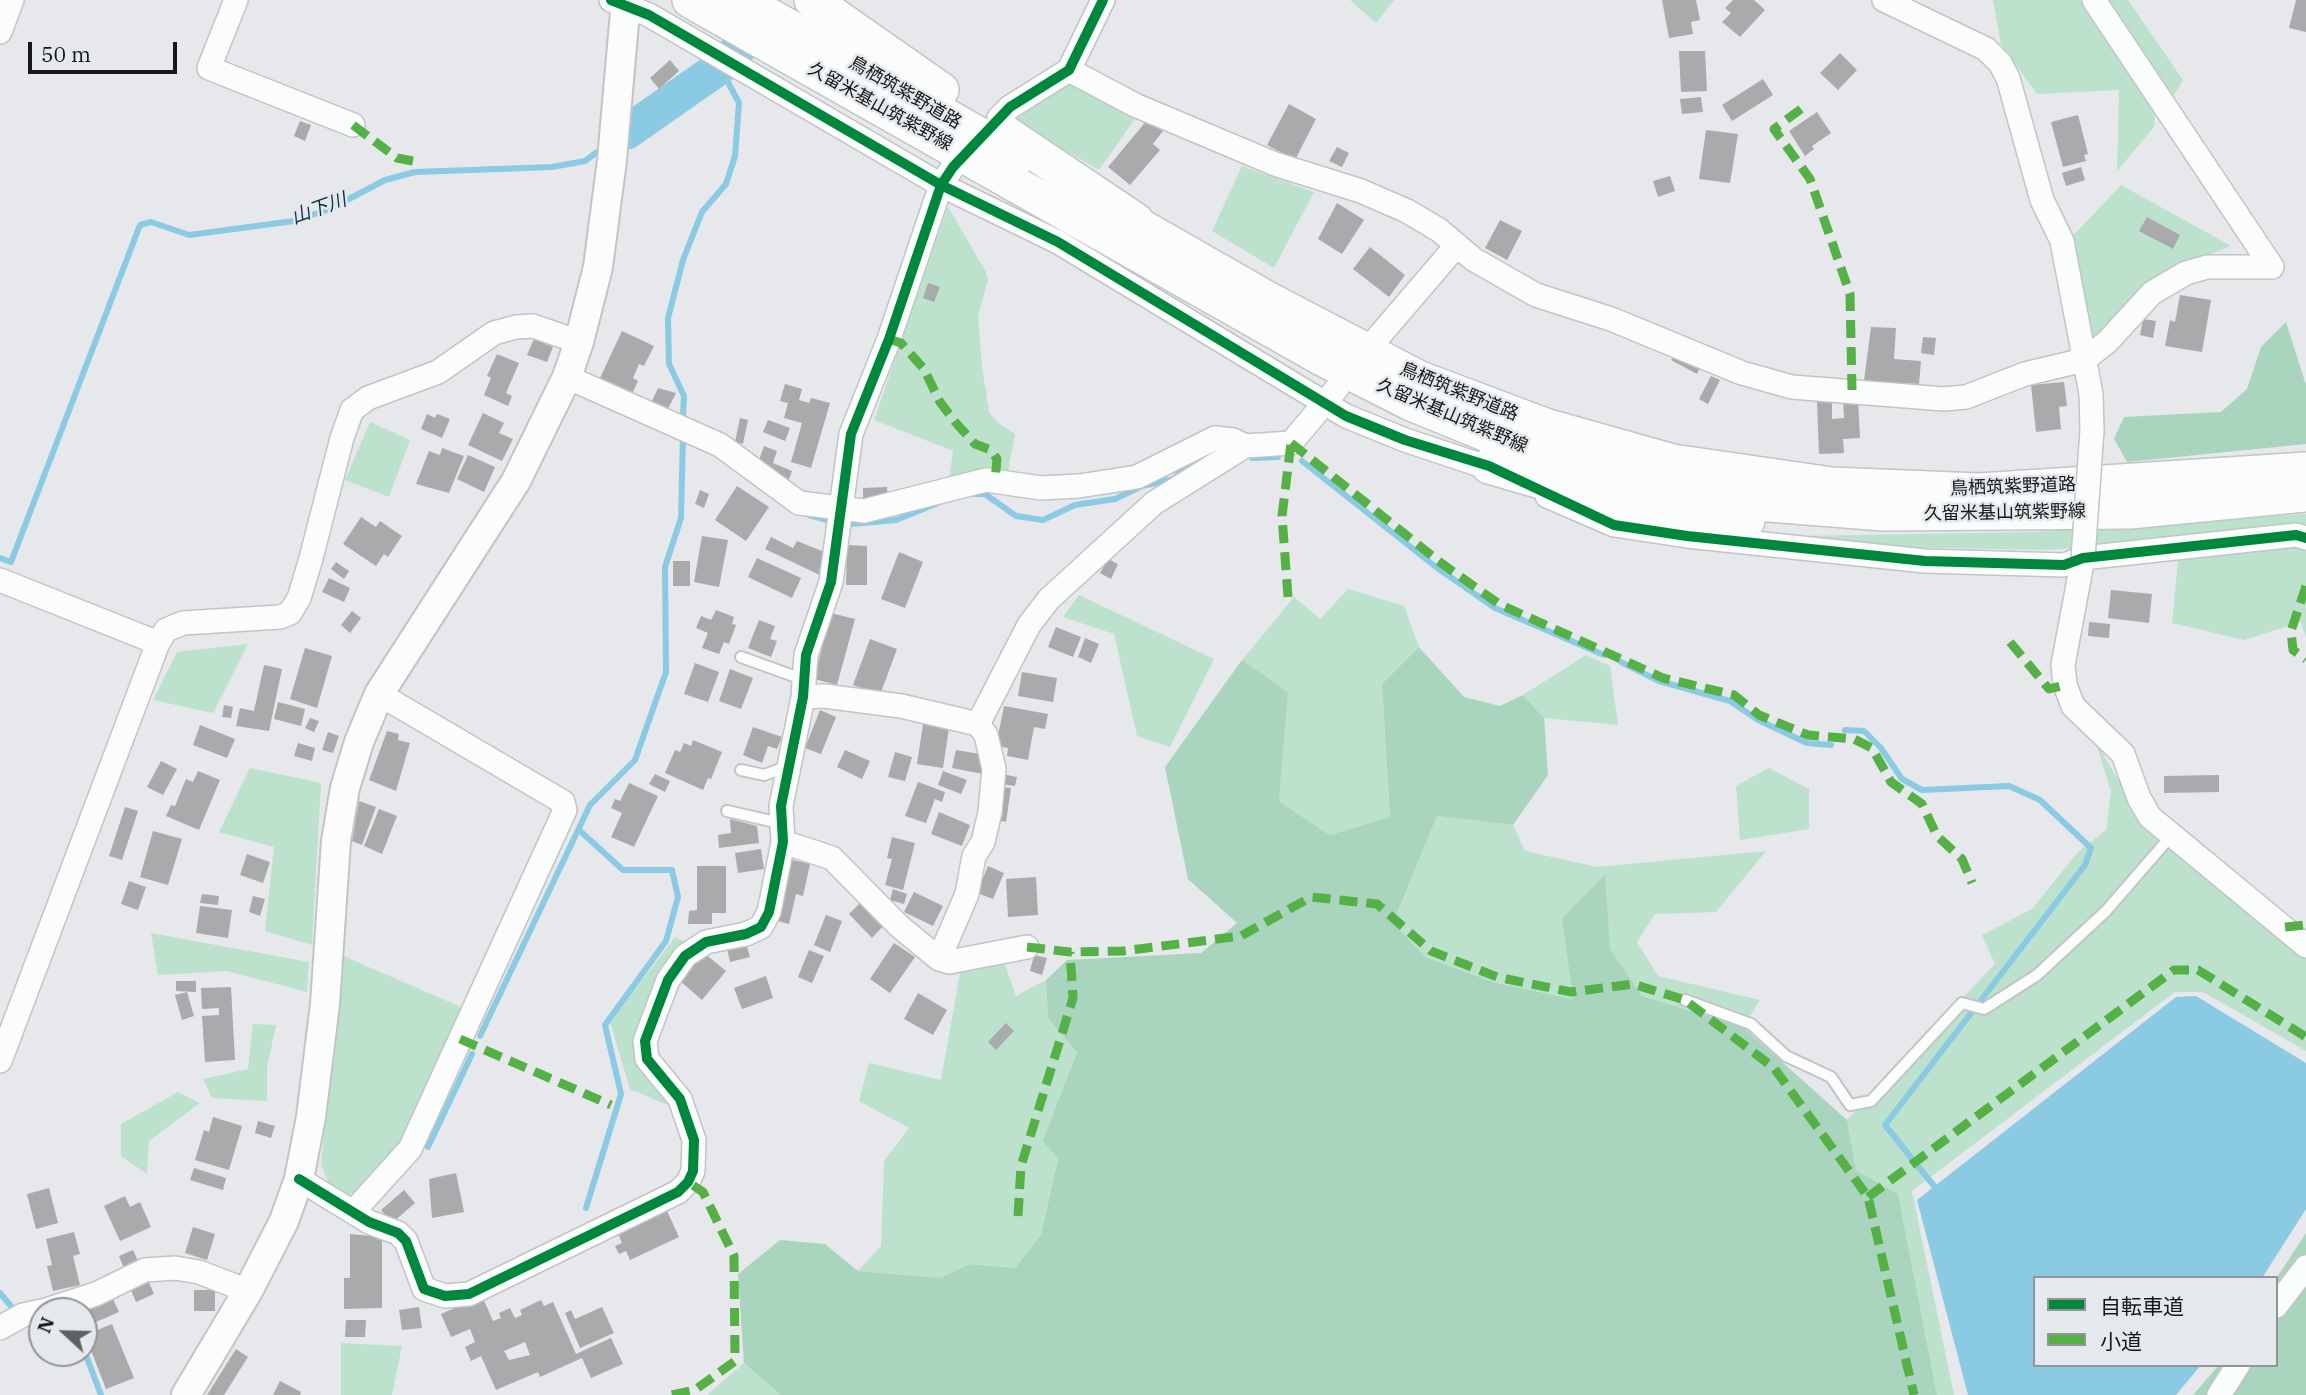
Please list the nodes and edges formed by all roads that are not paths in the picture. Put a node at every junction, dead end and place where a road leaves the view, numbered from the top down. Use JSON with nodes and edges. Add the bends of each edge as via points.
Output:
{"nodes":[{"id":1,"x":12,"y":0,"type":"edge"},
{"id":2,"x":236,"y":0,"type":"edge"},
{"id":3,"x":690,"y":0,"type":"edge"},
{"id":4,"x":812,"y":0,"type":"edge"},
{"id":5,"x":1103,"y":0,"type":"edge"},
{"id":6,"x":1884,"y":0,"type":"edge"},
{"id":7,"x":2094,"y":0,"type":"edge"},
{"id":8,"x":620,"y":2,"type":"edge"},
{"id":9,"x":732,"y":10,"type":"edge"},
{"id":10,"x":0,"y":32,"type":"edge"},
{"id":11,"x":834,"y":50,"type":"junction"},
{"id":12,"x":1069,"y":70,"type":"junction"},
{"id":13,"x":999,"y":118,"type":"dead end"},
{"id":14,"x":353,"y":125,"type":"dead end"},
{"id":15,"x":947,"y":176,"type":"junction"},
{"id":16,"x":1457,"y":246,"type":"junction"},
{"id":17,"x":579,"y":342,"type":"junction"},
{"id":18,"x":1374,"y":342,"type":"dead end"},
{"id":19,"x":2084,"y":360,"type":"junction"},
{"id":20,"x":567,"y":377,"type":"junction"},
{"id":21,"x":1331,"y":395,"type":"junction"},
{"id":22,"x":1245,"y":446,"type":"junction"},
{"id":23,"x":1489,"y":466,"type":"junction"},
{"id":24,"x":2306,"y":470,"type":"edge"},
{"id":25,"x":2306,"y":494,"type":"edge"},
{"id":26,"x":840,"y":510,"type":"junction"},
{"id":27,"x":1883,"y":513,"type":"junction"},
{"id":28,"x":2306,"y":538,"type":"edge"},
{"id":29,"x":2083,"y":558,"type":"junction"},
{"id":30,"x":0,"y":580,"type":"edge"},
{"id":31,"x":158,"y":643,"type":"junction"},
{"id":32,"x":741,"y":657,"type":"dead end"},
{"id":33,"x":803,"y":688,"type":"junction"},
{"id":34,"x":379,"y":694,"type":"junction"},
{"id":35,"x":978,"y":724,"type":"junction"},
{"id":36,"x":789,"y":766,"type":"junction"},
{"id":37,"x":741,"y":770,"type":"dead end"},
{"id":38,"x":727,"y":811,"type":"dead end"},
{"id":39,"x":781,"y":832,"type":"junction"},
{"id":40,"x":2171,"y":836,"type":"junction"},
{"id":41,"x":2306,"y":946,"type":"edge"},
{"id":42,"x":1027,"y":947,"type":"dead end"},
{"id":43,"x":939,"y":959,"type":"junction"},
{"id":44,"x":1685,"y":1000,"type":"dead end"},
{"id":45,"x":0,"y":1060,"type":"edge"},
{"id":46,"x":299,"y":1179,"type":"junction"},
{"id":47,"x":353,"y":1212,"type":"junction"},
{"id":48,"x":2306,"y":1267,"type":"edge"},
{"id":49,"x":248,"y":1291,"type":"junction"},
{"id":50,"x":87,"y":1297,"type":"edge"},
{"id":51,"x":2278,"y":1303,"type":"edge"},
{"id":52,"x":28,"y":1314,"type":"edge"},
{"id":53,"x":0,"y":1328,"type":"edge"},
{"id":54,"x":2237,"y":1367,"type":"edge"},
{"id":55,"x":186,"y":1395,"type":"edge"},
{"id":56,"x":2219,"y":1395,"type":"edge"}],
"edges":[{"from":1,"to":10,"type":"street"},
{"from":2,"to":14,"type":"street","via":[[209,68]]},
{"from":3,"to":9,"type":"main road","name":"久留米基山筑紫野線"},
{"from":4,"to":11,"type":"main road"},
{"from":5,"to":12,"type":"street"},
{"from":6,"to":19,"type":"street","via":[[1986,49],[2000,63],[2042,200],[2062,241]]},
{"from":7,"to":19,"type":"street","via":[[2272,267],[2207,267],[2186,273],[2152,293]]},
{"from":8,"to":15,"type":"street"},
{"from":8,"to":17,"type":"street","via":[[612,160],[598,267]]},
{"from":9,"to":11,"type":"main road","name":"久留米基山筑紫野線"},
{"from":11,"to":24,"type":"main road","name":"鳥栖筑紫野道路","via":[[1267,299],[1420,379],[1545,426],[1673,462],[1832,485],[1979,491]]},
{"from":11,"to":27,"type":"main road","name":"久留米基山筑紫野線","via":[[1322,358],[1411,403],[1594,471],[1677,491]]},
{"from":12,"to":13,"type":"street"},
{"from":12,"to":16,"type":"street","via":[[1135,105],[1275,164],[1407,211]]},
{"from":15,"to":21,"type":"street"},
{"from":15,"to":26,"type":"street","via":[[851,434]]},
{"from":16,"to":18,"type":"street"},
{"from":16,"to":19,"type":"street","via":[[1536,295],[1611,319],[1742,373],[1792,387],[1966,397],[2025,373]]},
{"from":17,"to":20,"type":"street"},
{"from":17,"to":31,"type":"street","via":[[533,326],[516,327],[494,333],[439,372],[368,398],[352,410],[299,598],[290,612],[280,617],[183,623],[166,630]]},
{"from":19,"to":29,"type":"street","bridge":true,"via":[[2092,430]]},
{"from":20,"to":26,"type":"street","via":[[720,445],[799,503]]},
{"from":20,"to":34,"type":"street","via":[[516,481]]},
{"from":21,"to":22,"type":"street","via":[[1292,443]]},
{"from":21,"to":23,"type":"street","via":[[1405,440]]},
{"from":22,"to":26,"type":"street","via":[[1215,439],[1137,477],[1041,488],[986,480],[863,511]]},
{"from":22,"to":35,"type":"street","via":[[1154,503],[1049,599],[1029,625]]},
{"from":23,"to":27,"type":"main road","via":[[1630,507],[1698,519],[1798,523]]},
{"from":23,"to":29,"type":"street","via":[[1614,525],[1925,561],[2064,565]]},
{"from":25,"to":27,"type":"main road","name":"久留米基山筑紫野線","via":[[2130,511]]},
{"from":26,"to":33,"type":"street","via":[[831,582],[806,655]]},
{"from":28,"to":29,"type":"street","via":[[2296,534]]},
{"from":29,"to":40,"type":"street","via":[[2063,665],[2065,685],[2073,706],[2123,754],[2150,817]]},
{"from":30,"to":31,"type":"street"},
{"from":31,"to":45,"type":"street"},
{"from":32,"to":33,"type":"lane"},
{"from":33,"to":35,"type":"street","via":[[824,696],[901,706]]},
{"from":33,"to":36,"type":"street"},
{"from":34,"to":46,"type":"street","via":[[349,776],[336,841],[324,1004]]},
{"from":34,"to":47,"type":"street","via":[[563,802],[565,810],[410,1149]]},
{"from":35,"to":43,"type":"street","via":[[986,735],[994,769],[990,813],[964,902]]},
{"from":36,"to":37,"type":"lane","via":[[764,775]]},
{"from":36,"to":39,"type":"street"},
{"from":38,"to":39,"type":"lane"},
{"from":39,"to":43,"type":"street","via":[[831,858]]},
{"from":39,"to":47,"type":"street","via":[[769,912],[761,927],[706,942],[685,956],[668,981],[645,1041],[647,1059],[680,1099],[694,1140],[693,1171],[678,1192],[469,1294],[445,1296],[424,1289],[406,1241],[398,1233]]},
{"from":40,"to":41,"type":"street"},
{"from":40,"to":44,"type":"lane","via":[[2106,911],[2037,975],[1984,1009],[1962,1003],[1871,1101],[1850,1105],[1831,1077],[1786,1056],[1751,1024]]},
{"from":42,"to":43,"type":"street","via":[[949,962]]},
{"from":46,"to":47,"type":"street"},
{"from":46,"to":49,"type":"street","via":[[284,1221]]},
{"from":48,"to":51,"type":"street"},
{"from":49,"to":50,"type":"street","via":[[175,1268],[145,1270]]},
{"from":49,"to":55,"type":"street"},
{"from":52,"to":53,"type":"street"},
{"from":54,"to":56,"type":"street"}]}
